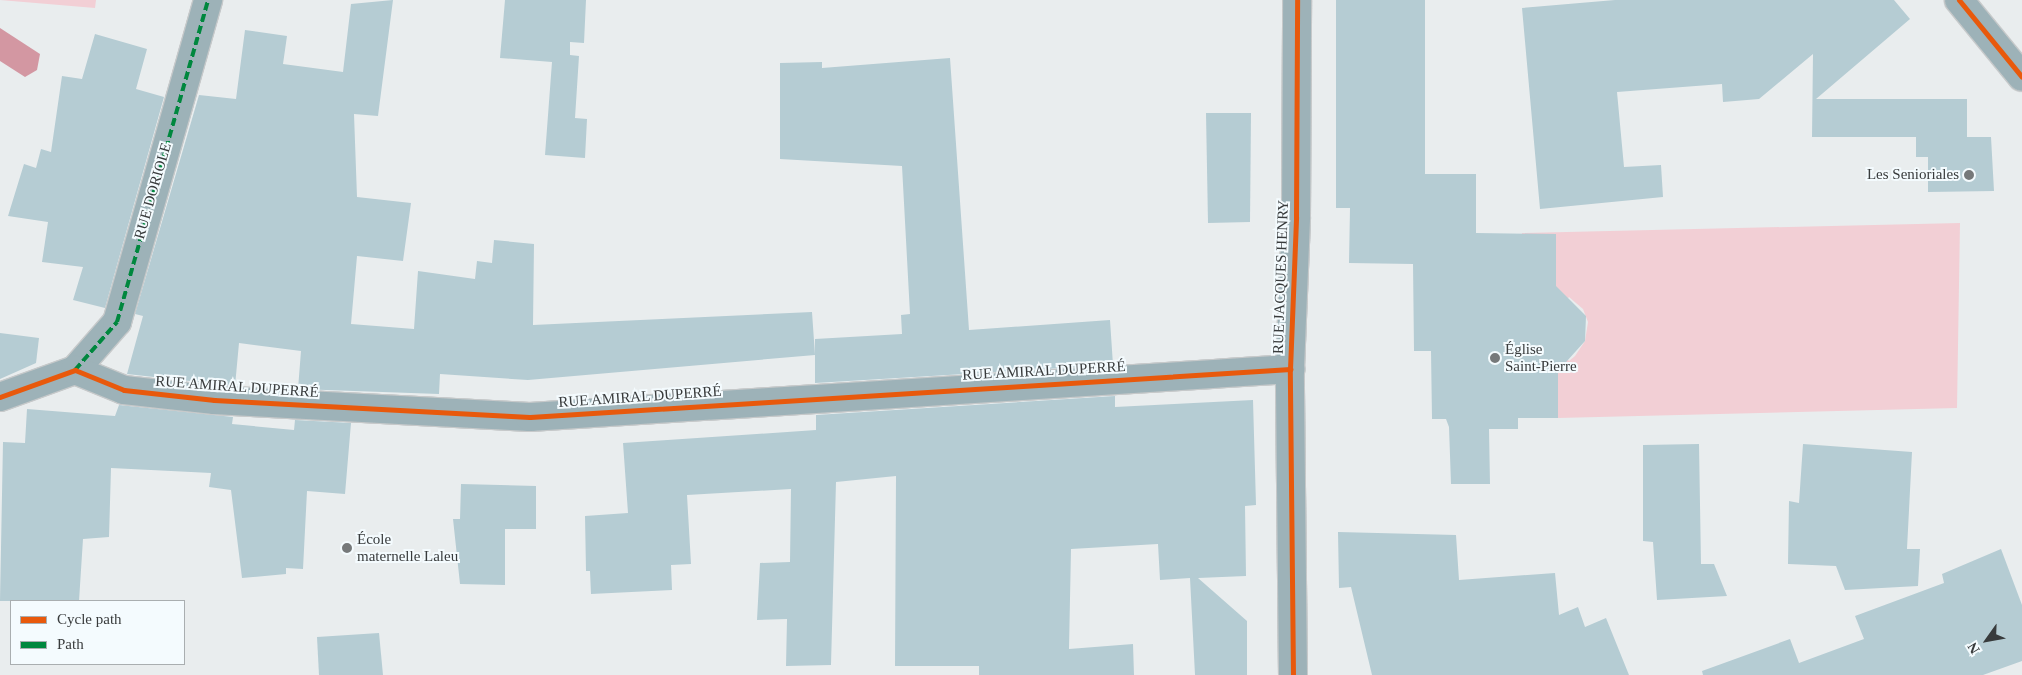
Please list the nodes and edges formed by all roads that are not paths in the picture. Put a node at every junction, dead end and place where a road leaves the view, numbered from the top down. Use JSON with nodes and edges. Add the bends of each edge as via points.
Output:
{"nodes":[{"id":1,"x":208,"y":0,"type":"edge"},
{"id":2,"x":1297,"y":0,"type":"edge"},
{"id":3,"x":1959,"y":0,"type":"edge"},
{"id":4,"x":2022,"y":77,"type":"edge"},
{"id":5,"x":1290,"y":369,"type":"junction"},
{"id":6,"x":75,"y":370,"type":"junction"},
{"id":7,"x":0,"y":397,"type":"edge"},
{"id":8,"x":1293,"y":675,"type":"edge"}],
"edges":[{"from":1,"to":6,"type":"street","name":"RUE DORIOLE","via":[[116,322]]},
{"from":2,"to":5,"type":"street","name":"RUE JACQUES HENRY","via":[[1296,217]]},
{"from":3,"to":4,"type":"street"},
{"from":5,"to":6,"type":"street","name":"RUE AMIRAL DUPERRÉ","via":[[530,417],[205,399],[124,390]]},
{"from":5,"to":8,"type":"street","name":"RUE JACQUES HENRY"},
{"from":6,"to":7,"type":"street"}]}
